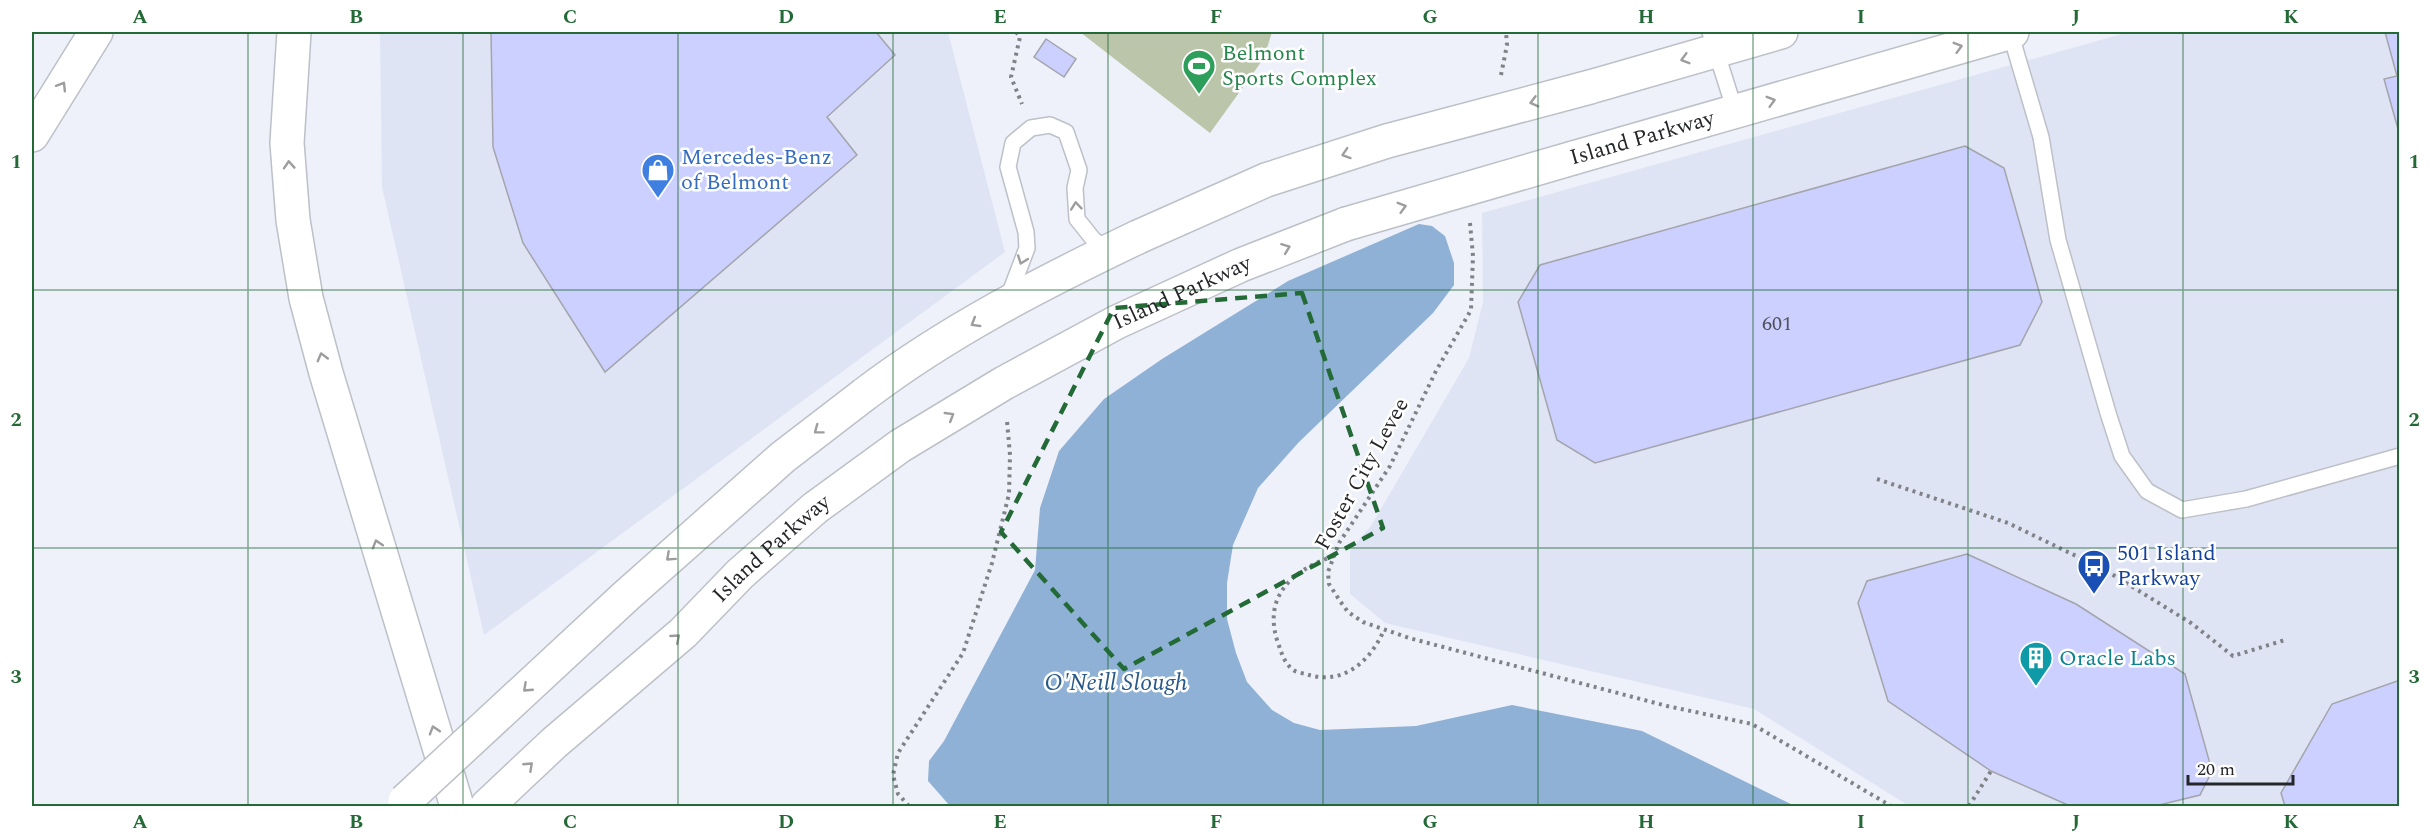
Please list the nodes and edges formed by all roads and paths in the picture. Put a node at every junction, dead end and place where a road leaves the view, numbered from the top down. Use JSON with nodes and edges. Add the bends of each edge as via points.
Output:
{"nodes":[{"id":1,"x":96,"y":32,"type":"edge"},
{"id":2,"x":294,"y":32,"type":"edge"},
{"id":3,"x":1016,"y":32,"type":"edge"},
{"id":4,"x":1506,"y":32,"type":"edge"},
{"id":5,"x":1781,"y":32,"type":"edge"},
{"id":6,"x":2010,"y":32,"type":"edge"},
{"id":7,"x":1712,"y":41,"type":"edge"},
{"id":8,"x":1500,"y":80,"type":"dead end"},
{"id":9,"x":1735,"y":111,"type":"junction"},
{"id":10,"x":1031,"y":128,"type":"junction"},
{"id":11,"x":32,"y":135,"type":"edge"},
{"id":12,"x":1470,"y":218,"type":"dead end"},
{"id":13,"x":1108,"y":252,"type":"junction"},
{"id":14,"x":1006,"y":305,"type":"junction"},
{"id":15,"x":1007,"y":415,"type":"dead end"},
{"id":16,"x":2400,"y":456,"type":"edge"},
{"id":17,"x":1877,"y":479,"type":"dead end"},
{"id":18,"x":1335,"y":556,"type":"junction"},
{"id":19,"x":1384,"y":630,"type":"junction"},
{"id":20,"x":2285,"y":640,"type":"dead end"},
{"id":21,"x":1991,"y":771,"type":"dead end"},
{"id":22,"x":403,"y":804,"type":"edge"},
{"id":23,"x":457,"y":807,"type":"edge"},
{"id":24,"x":487,"y":807,"type":"edge"},
{"id":25,"x":909,"y":807,"type":"edge"},
{"id":26,"x":1891,"y":807,"type":"edge"},
{"id":27,"x":1970,"y":807,"type":"edge"}],
"edges":[{"from":11,"to":1,"type":"main road","one_way":true},
{"from":23,"to":2,"type":"main road","one_way":true,"via":[[306,298],[293,220],[288,143]]},
{"from":3,"to":10,"type":"path","via":[[1020,37],[1011,77]]},
{"from":4,"to":8,"type":"path"},
{"from":5,"to":7,"type":"main road"},
{"from":9,"to":6,"type":"main road","name":"Island Parkway","one_way":true},
{"from":6,"to":16,"type":"lane","via":[[2041,137],[2058,240],[2108,413],[2122,456],[2147,491],[2182,510],[2246,499]]},
{"from":7,"to":9,"type":"lane"},
{"from":7,"to":13,"type":"main road","one_way":true,"bridge":true,"via":[[1590,87],[1387,141],[1266,180]]},
{"from":24,"to":9,"type":"main road","name":"Island Parkway","one_way":true,"bridge":true,"via":[[683,633],[740,574],[798,523],[900,446],[1004,383],[1117,322],[1241,266],[1360,219]]},
{"from":13,"to":10,"type":"lane","one_way":true,"via":[[1077,219],[1075,188],[1079,170],[1066,132],[1050,125]]},
{"from":10,"to":14,"type":"lane","one_way":true,"via":[[1013,143],[1008,167],[1027,248]]},
{"from":12,"to":18,"type":"path","name":"Foster City Levee","via":[[1471,310],[1390,466],[1339,543]]},
{"from":13,"to":14,"type":"main road"},
{"from":14,"to":22,"type":"main road","one_way":true,"bridge":true,"via":[[898,369],[783,457],[626,596]]},
{"from":15,"to":25,"type":"path","via":[[1009,494],[963,653],[898,753],[893,775],[898,794]]},
{"from":17,"to":20,"type":"path","via":[[2008,523],[2105,570],[2191,623],[2234,656]]},
{"from":18,"to":19,"type":"path","name":"Foster City Levee","via":[[1329,584],[1340,601],[1348,612]]},
{"from":18,"to":19,"type":"path","via":[[1312,563],[1293,576],[1281,592],[1274,615],[1282,657],[1293,670],[1318,677],[1342,674],[1362,664],[1376,649]]},
{"from":19,"to":26,"type":"path","name":"Foster City Levee","via":[[1667,706],[1752,724]]},
{"from":21,"to":27,"type":"path"}]}
